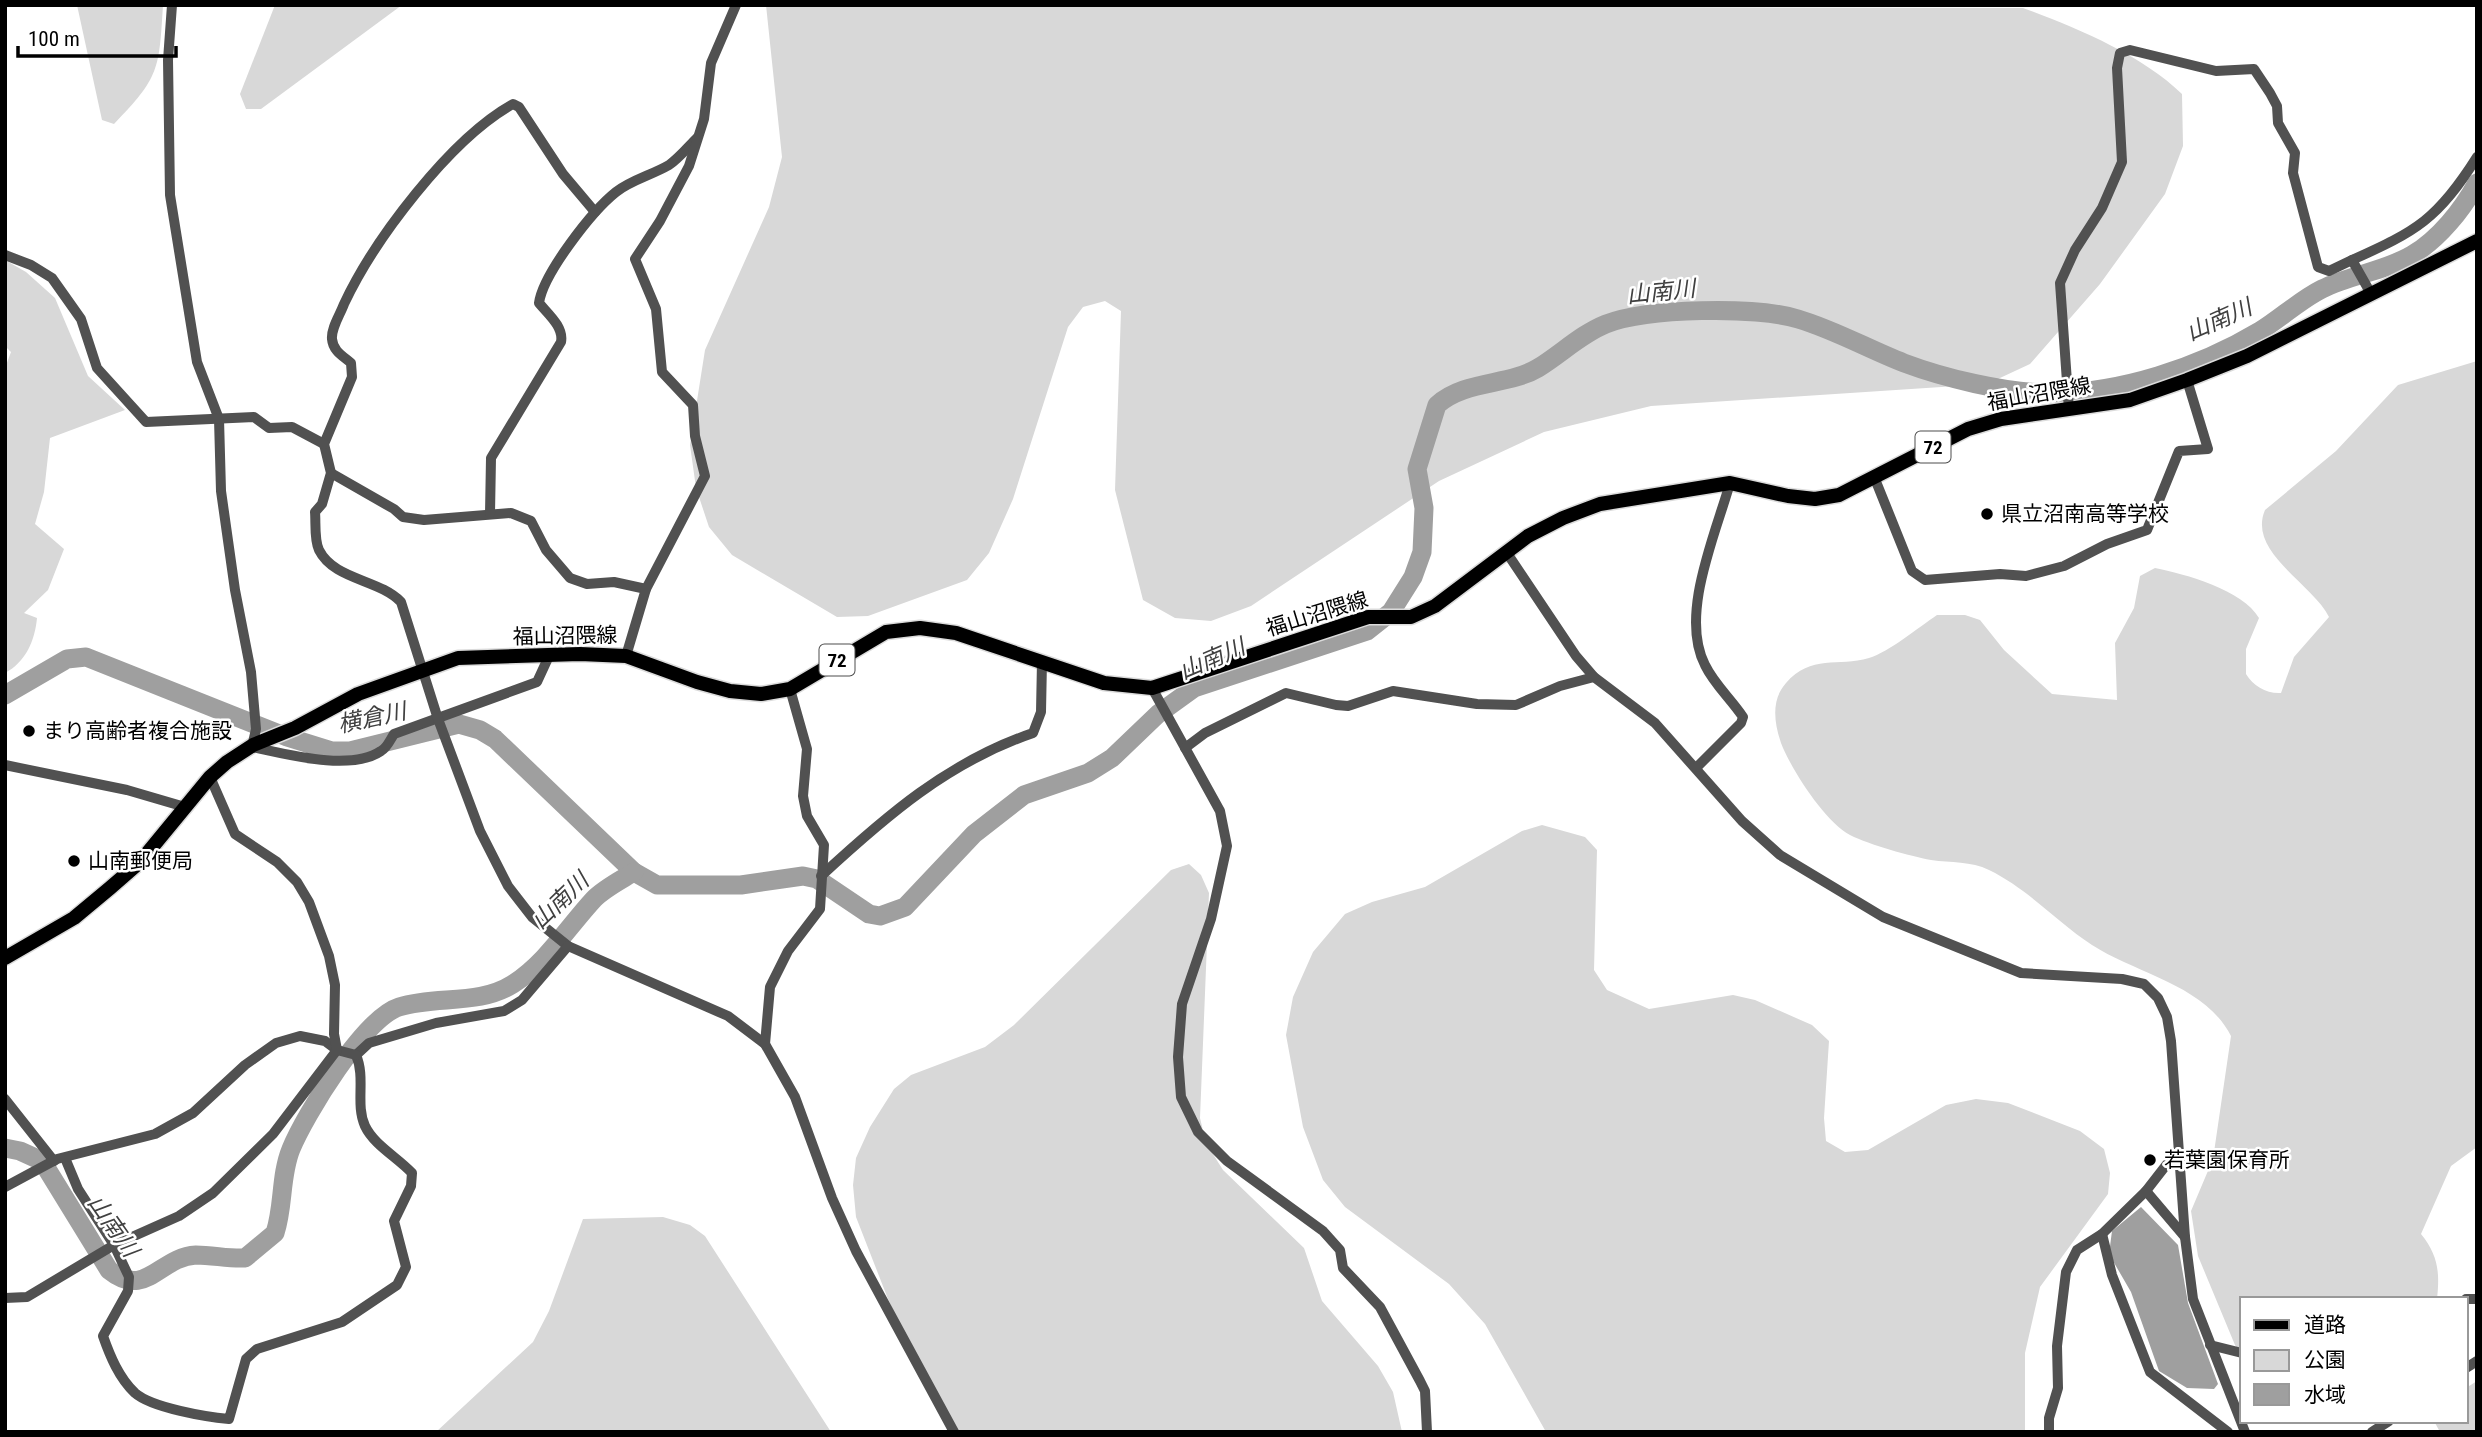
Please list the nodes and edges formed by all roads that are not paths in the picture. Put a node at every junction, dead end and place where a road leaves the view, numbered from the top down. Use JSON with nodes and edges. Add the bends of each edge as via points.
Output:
{"nodes":[{"id":1,"x":172,"y":5,"type":"edge"},
{"id":2,"x":736,"y":5,"type":"edge"},
{"id":3,"x":700,"y":135,"type":"junction"},
{"id":4,"x":2477,"y":157,"type":"edge"},
{"id":5,"x":595,"y":212,"type":"junction"},
{"id":6,"x":2477,"y":242,"type":"edge"},
{"id":7,"x":5,"y":254,"type":"edge"},
{"id":8,"x":2353,"y":261,"type":"junction"},
{"id":9,"x":2367,"y":287,"type":"junction"},
{"id":10,"x":2187,"y":380,"type":"junction"},
{"id":11,"x":2069,"y":407,"type":"junction"},
{"id":12,"x":219,"y":419,"type":"junction"},
{"id":13,"x":324,"y":444,"type":"junction"},
{"id":14,"x":331,"y":473,"type":"junction"},
{"id":15,"x":1875,"y":479,"type":"junction"},
{"id":16,"x":1730,"y":483,"type":"junction"},
{"id":17,"x":490,"y":514,"type":"junction"},
{"id":18,"x":1507,"y":553,"type":"junction"},
{"id":19,"x":646,"y":589,"type":"junction"},
{"id":20,"x":549,"y":656,"type":"junction"},
{"id":21,"x":626,"y":656,"type":"junction"},
{"id":22,"x":1042,"y":661,"type":"junction"},
{"id":23,"x":423,"y":671,"type":"junction"},
{"id":24,"x":1594,"y":677,"type":"junction"},
{"id":25,"x":1152,"y":688,"type":"junction"},
{"id":26,"x":790,"y":689,"type":"junction"},
{"id":27,"x":438,"y":719,"type":"junction"},
{"id":28,"x":253,"y":745,"type":"junction"},
{"id":29,"x":1185,"y":748,"type":"junction"},
{"id":30,"x":5,"y":765,"type":"edge"},
{"id":31,"x":1697,"y":767,"type":"junction"},
{"id":32,"x":210,"y":777,"type":"junction"},
{"id":33,"x":185,"y":807,"type":"junction"},
{"id":34,"x":821,"y":876,"type":"junction"},
{"id":35,"x":568,"y":946,"type":"junction"},
{"id":36,"x":5,"y":958,"type":"edge"},
{"id":37,"x":765,"y":1044,"type":"junction"},
{"id":38,"x":337,"y":1050,"type":"junction"},
{"id":39,"x":356,"y":1055,"type":"junction"},
{"id":40,"x":5,"y":1098,"type":"edge"},
{"id":41,"x":59,"y":1159,"type":"junction"},
{"id":42,"x":2180,"y":1160,"type":"junction"},
{"id":43,"x":5,"y":1187,"type":"edge"},
{"id":44,"x":2146,"y":1191,"type":"junction"},
{"id":45,"x":2102,"y":1234,"type":"junction"},
{"id":46,"x":2185,"y":1237,"type":"junction"},
{"id":47,"x":114,"y":1245,"type":"junction"},
{"id":48,"x":5,"y":1298,"type":"edge"},
{"id":49,"x":2210,"y":1345,"type":"junction"},
{"id":50,"x":2240,"y":1352,"type":"edge"},
{"id":51,"x":2240,"y":1420,"type":"edge"},
{"id":52,"x":954,"y":1432,"type":"edge"},
{"id":53,"x":1427,"y":1432,"type":"edge"},
{"id":54,"x":2049,"y":1432,"type":"edge"},
{"id":55,"x":2228,"y":1432,"type":"edge"}],
"edges":[{"from":1,"to":12,"type":"street","via":[[170,195],[197,362]]},
{"from":2,"to":3,"type":"street","via":[[711,63]]},
{"from":3,"to":5,"type":"street","via":[[672,162],[616,192]]},
{"from":3,"to":19,"type":"street","via":[[666,210],[635,259],[656,309],[662,372],[693,405],[705,476]]},
{"from":4,"to":8,"type":"street","via":[[2422,226]]},
{"from":5,"to":13,"type":"street","via":[[563,174],[519,107],[513,104],[499,112],[458,148],[389,226],[352,288],[331,337],[334,348],[351,363],[352,377]]},
{"from":5,"to":17,"type":"street","via":[[567,249],[540,298],[562,335],[561,342],[491,458]]},
{"from":6,"to":9,"type":"main road","name":"福山沼隈線","number":"72"},
{"from":7,"to":12,"type":"street","via":[[51,278],[81,319],[97,368],[146,422]]},
{"from":8,"to":9,"type":"street"},
{"from":8,"to":11,"type":"street","via":[[2329,271],[2318,267],[2293,173],[2295,153],[2278,123],[2277,106],[2254,69],[2216,71],[2130,50],[2120,53],[2122,162],[2060,283]]},
{"from":9,"to":10,"type":"main road","name":"福山沼隈線","number":"72","via":[[2247,356]]},
{"from":10,"to":11,"type":"main road","name":"福山沼隈線","number":"72","via":[[2130,401]]},
{"from":10,"to":15,"type":"street","via":[[2208,449],[2179,451],[2147,530],[2064,566],[2026,576],[1926,580],[1912,571]]},
{"from":11,"to":15,"type":"main road","name":"福山沼隈線","number":"72","via":[[1968,429]]},
{"from":12,"to":13,"type":"street","via":[[254,417],[269,428],[292,427]]},
{"from":12,"to":28,"type":"street","via":[[221,491],[251,672]]},
{"from":13,"to":14,"type":"street"},
{"from":14,"to":17,"type":"street","via":[[403,517],[424,520]]},
{"from":14,"to":23,"type":"street","via":[[322,505],[315,512],[318,549],[332,565],[392,592],[401,602]]},
{"from":15,"to":16,"type":"main road","name":"福山沼隈線","number":"72","via":[[1839,495],[1815,499]]},
{"from":16,"to":18,"type":"main road","name":"福山沼隈線","number":"72","via":[[1600,504],[1540,530]]},
{"from":16,"to":31,"type":"street","via":[[1707,559],[1696,618],[1698,649],[1705,667],[1743,717]]},
{"from":17,"to":19,"type":"street","via":[[511,513],[531,521],[546,550],[570,578]]},
{"from":18,"to":24,"type":"street"},
{"from":18,"to":25,"type":"main road","name":"福山沼隈線","number":"72","via":[[1436,606],[1411,617],[1380,616]]},
{"from":19,"to":21,"type":"street"},
{"from":20,"to":21,"type":"main road","name":"福山沼隈線","number":"72"},
{"from":20,"to":23,"type":"main road","name":"福山沼隈線","number":"72","via":[[458,659]]},
{"from":20,"to":27,"type":"street","via":[[537,682]]},
{"from":21,"to":26,"type":"main road","name":"福山沼隈線","number":"72","via":[[730,691],[761,694]]},
{"from":22,"to":25,"type":"main road","name":"福山沼隈線","number":"72","via":[[1104,683]]},
{"from":22,"to":26,"type":"main road","name":"福山沼隈線","number":"72","via":[[956,633],[920,628],[886,632]]},
{"from":22,"to":34,"type":"street","via":[[1041,712],[1033,733],[993,747],[924,787]]},
{"from":23,"to":27,"type":"street"},
{"from":23,"to":28,"type":"main road","name":"福山沼隈線","number":"72","via":[[358,694]]},
{"from":24,"to":29,"type":"street","via":[[1516,705],[1393,691],[1348,706],[1286,693],[1205,733]]},
{"from":24,"to":31,"type":"street","via":[[1655,723]]},
{"from":25,"to":29,"type":"street"},
{"from":26,"to":34,"type":"street","via":[[807,749],[803,796],[807,816],[824,845]]},
{"from":27,"to":28,"type":"street","via":[[394,734],[383,750],[363,758],[331,760]]},
{"from":27,"to":35,"type":"street","via":[[480,831],[508,886],[532,916]]},
{"from":28,"to":32,"type":"main road","name":"福山沼隈線","number":"72"},
{"from":29,"to":53,"type":"street","via":[[1220,811],[1227,846],[1211,919],[1182,1004],[1181,1097],[1198,1132],[1227,1161],[1323,1231],[1340,1250],[1343,1268],[1380,1307],[1425,1391]]},
{"from":30,"to":33,"type":"street"},
{"from":31,"to":42,"type":"street","via":[[1742,821],[1780,855],[1883,917],[2021,973],[2144,984],[2167,1017]]},
{"from":32,"to":33,"type":"main road","name":"福山沼隈線","number":"72"},
{"from":32,"to":38,"type":"street","via":[[235,834],[277,862],[309,902],[335,985]]},
{"from":33,"to":36,"type":"main road","name":"福山沼隈線","number":"72","via":[[139,862],[101,896],[74,918]]},
{"from":34,"to":37,"type":"street","via":[[820,909],[788,951],[771,987]]},
{"from":35,"to":37,"type":"street","via":[[728,1016]]},
{"from":35,"to":39,"type":"street","via":[[522,1000],[504,1011],[436,1023],[369,1043]]},
{"from":37,"to":52,"type":"street","via":[[795,1097],[856,1251]]},
{"from":38,"to":39,"type":"street"},
{"from":38,"to":41,"type":"street","via":[[325,1041],[300,1036],[276,1043],[193,1114],[165,1129]]},
{"from":38,"to":47,"type":"street","via":[[273,1133],[213,1193],[180,1216]]},
{"from":39,"to":47,"type":"street","via":[[365,1126],[412,1173],[411,1186],[394,1221],[406,1267],[402,1279],[342,1322],[257,1349],[246,1359],[229,1419],[137,1395],[111,1359],[103,1336],[128,1291],[125,1266]]},
{"from":40,"to":41,"type":"street"},
{"from":41,"to":43,"type":"street"},
{"from":41,"to":47,"type":"street"},
{"from":42,"to":44,"type":"street","via":[[2167,1164]]},
{"from":42,"to":46,"type":"street"},
{"from":44,"to":45,"type":"street"},
{"from":44,"to":46,"type":"street"},
{"from":45,"to":54,"type":"street","via":[[2077,1250],[2066,1272],[2057,1346],[2058,1388]]},
{"from":45,"to":55,"type":"street","via":[[2112,1275],[2150,1372]]},
{"from":46,"to":49,"type":"street","via":[[2193,1299]]},
{"from":47,"to":48,"type":"street","via":[[27,1297]]},
{"from":49,"to":50,"type":"street"},
{"from":49,"to":51,"type":"street"}]}
